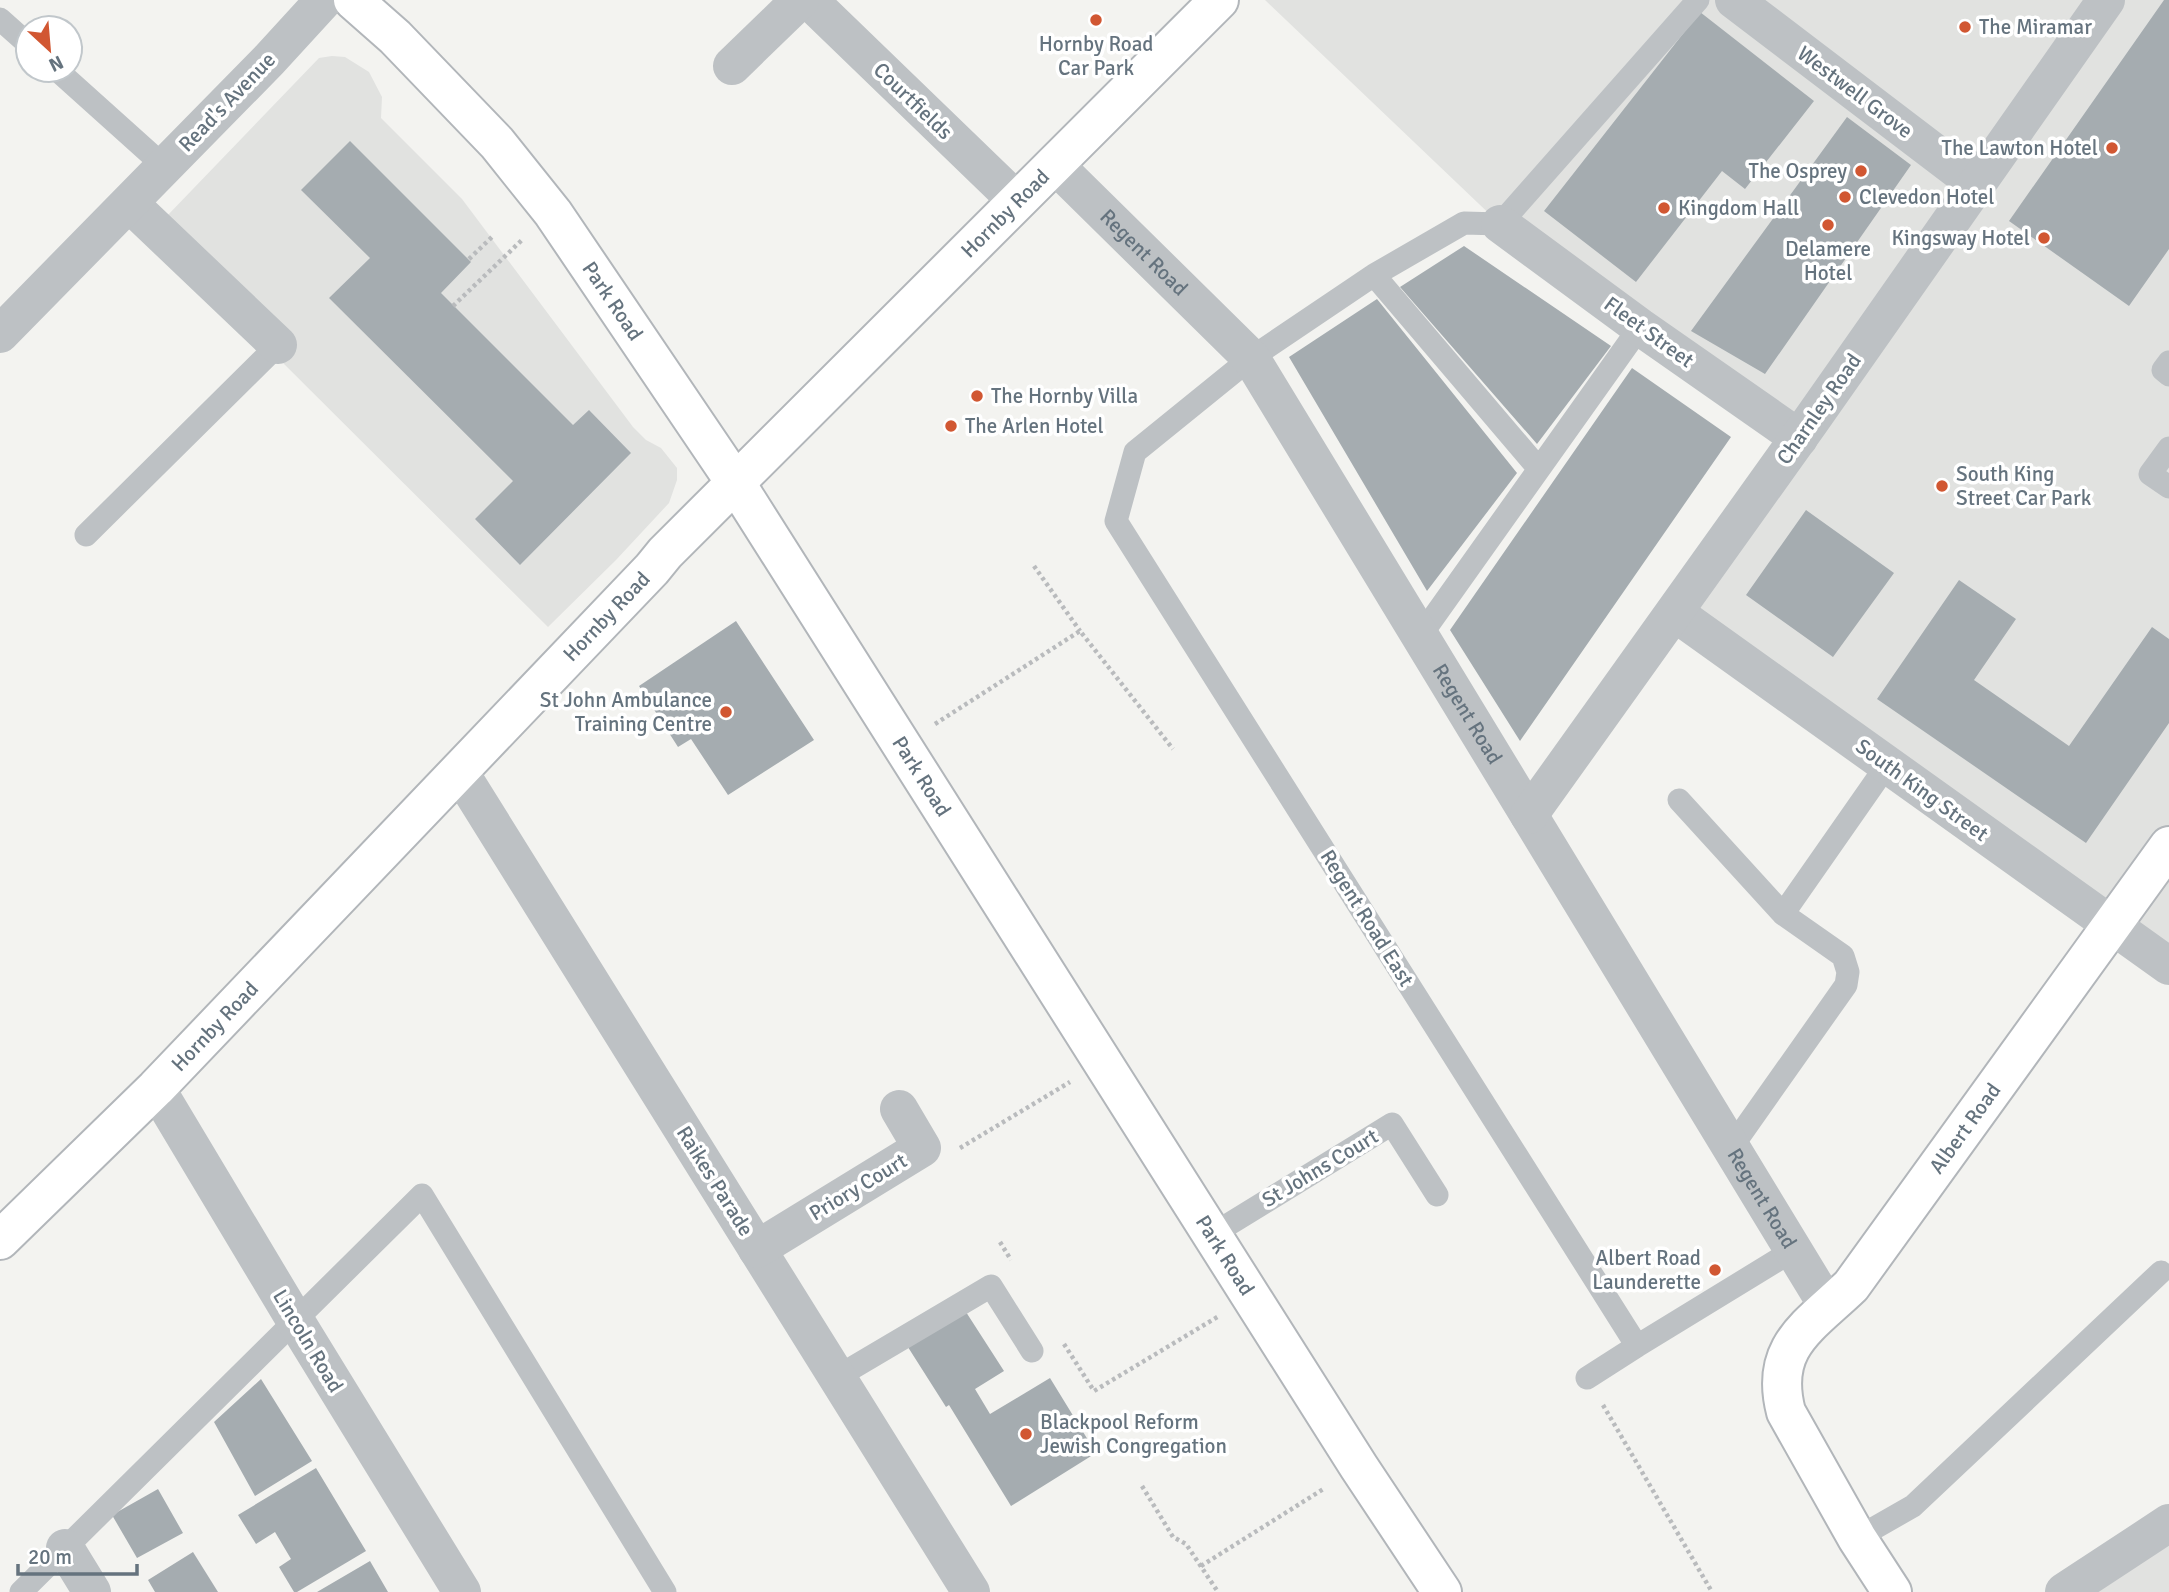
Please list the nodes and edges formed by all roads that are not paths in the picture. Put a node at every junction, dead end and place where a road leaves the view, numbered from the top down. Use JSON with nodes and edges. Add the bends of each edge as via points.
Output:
{"nodes":[{"id":1,"x":324,"y":0,"type":"edge"},
{"id":2,"x":353,"y":0,"type":"edge"},
{"id":3,"x":800,"y":0,"type":"edge"},
{"id":4,"x":810,"y":0,"type":"edge"},
{"id":5,"x":1219,"y":0,"type":"edge"},
{"id":6,"x":1698,"y":0,"type":"edge"},
{"id":7,"x":1734,"y":0,"type":"edge"},
{"id":8,"x":2106,"y":0,"type":"edge"},
{"id":9,"x":732,"y":66,"type":"dead end"},
{"id":10,"x":73,"y":84,"type":"edge"},
{"id":11,"x":1054,"y":164,"type":"junction"},
{"id":12,"x":165,"y":167,"type":"junction"},
{"id":13,"x":1976,"y":184,"type":"junction"},
{"id":14,"x":1017,"y":201,"type":"junction"},
{"id":15,"x":130,"y":204,"type":"junction"},
{"id":16,"x":1500,"y":224,"type":"junction"},
{"id":17,"x":1374,"y":275,"type":"junction"},
{"id":18,"x":1640,"y":327,"type":"junction"},
{"id":19,"x":0,"y":334,"type":"edge"},
{"id":20,"x":278,"y":345,"type":"joint"},
{"id":21,"x":1251,"y":358,"type":"junction"},
{"id":22,"x":2169,"y":362,"type":"edge"},
{"id":23,"x":2169,"y":375,"type":"edge"},
{"id":24,"x":1799,"y":438,"type":"junction"},
{"id":25,"x":2169,"y":448,"type":"edge"},
{"id":26,"x":1539,"y":469,"type":"junction"},
{"id":27,"x":735,"y":482,"type":"junction"},
{"id":28,"x":2169,"y":487,"type":"edge"},
{"id":29,"x":86,"y":535,"type":"dead end"},
{"id":30,"x":1675,"y":613,"type":"junction"},
{"id":31,"x":1420,"y":635,"type":"junction"},
{"id":32,"x":1887,"y":765,"type":"junction"},
{"id":33,"x":459,"y":771,"type":"junction"},
{"id":34,"x":1679,"y":800,"type":"dead end"},
{"id":35,"x":1529,"y":815,"type":"junction"},
{"id":36,"x":2169,"y":846,"type":"edge"},
{"id":37,"x":1783,"y":914,"type":"junction"},
{"id":38,"x":2111,"y":927,"type":"junction"},
{"id":39,"x":2169,"y":966,"type":"edge"},
{"id":40,"x":156,"y":1088,"type":"junction"},
{"id":41,"x":899,"y":1109,"type":"dead end"},
{"id":42,"x":1731,"y":1148,"type":"junction"},
{"id":43,"x":1437,"y":1195,"type":"dead end"},
{"id":44,"x":1213,"y":1234,"type":"junction"},
{"id":45,"x":0,"y":1240,"type":"edge"},
{"id":46,"x":757,"y":1249,"type":"junction"},
{"id":47,"x":1794,"y":1250,"type":"junction"},
{"id":48,"x":2161,"y":1272,"type":"dead end"},
{"id":49,"x":1829,"y":1307,"type":"junction"},
{"id":50,"x":295,"y":1320,"type":"junction"},
{"id":51,"x":1637,"y":1346,"type":"junction"},
{"id":52,"x":1031,"y":1352,"type":"dead end"},
{"id":53,"x":837,"y":1377,"type":"junction"},
{"id":54,"x":1587,"y":1378,"type":"road end"},
{"id":55,"x":2169,"y":1523,"type":"edge"},
{"id":56,"x":1857,"y":1538,"type":"junction"},
{"id":57,"x":65,"y":1548,"type":"junction"},
{"id":58,"x":21,"y":1592,"type":"edge"},
{"id":59,"x":92,"y":1592,"type":"edge"},
{"id":60,"x":462,"y":1592,"type":"edge"},
{"id":61,"x":666,"y":1592,"type":"edge"},
{"id":62,"x":971,"y":1592,"type":"edge"},
{"id":63,"x":1442,"y":1592,"type":"edge"},
{"id":64,"x":1892,"y":1592,"type":"edge"},
{"id":65,"x":2064,"y":1592,"type":"edge"}],
"edges":[{"from":1,"to":12,"type":"street","name":"Read's Avenue"},
{"from":2,"to":27,"type":"main road","name":"Park Road","via":[[497,143],[545,203]]},
{"from":3,"to":9,"type":"street"},
{"from":4,"to":14,"type":"street","name":"Courtfields"},
{"from":5,"to":11,"type":"main road","name":"Hornby Road"},
{"from":6,"to":16,"type":"lane"},
{"from":7,"to":13,"type":"street","name":"Westwell Grove"},
{"from":8,"to":13,"type":"street","name":"Charnley Road"},
{"from":10,"to":12,"type":"lane"},
{"from":11,"to":14,"type":"main road","name":"Hornby Road"},
{"from":11,"to":21,"type":"street","name":"Regent Road"},
{"from":12,"to":15,"type":"street","name":"Read's Avenue"},
{"from":13,"to":24,"type":"street","name":"Charnley Road"},
{"from":14,"to":27,"type":"main road","name":"Hornby Road"},
{"from":15,"to":19,"type":"street","name":"Read's Avenue"},
{"from":15,"to":20,"type":"street"},
{"from":16,"to":17,"type":"lane","name":"Regent Road East","via":[[1464,223]]},
{"from":16,"to":18,"type":"street","name":"Fleet Street"},
{"from":17,"to":21,"type":"lane","name":"Regent Road East"},
{"from":17,"to":26,"type":"lane"},
{"from":18,"to":24,"type":"street","name":"Fleet Street"},
{"from":18,"to":26,"type":"lane"},
{"from":20,"to":29,"type":"lane"},
{"from":21,"to":31,"type":"street","name":"Regent Road"},
{"from":21,"to":51,"type":"lane","name":"Regent Road East","via":[[1135,452],[1116,521]]},
{"from":22,"to":23,"type":"lane","via":[[2163,370]]},
{"from":24,"to":30,"type":"street","name":"Charnley Road"},
{"from":25,"to":28,"type":"lane","via":[[2150,474]]},
{"from":26,"to":31,"type":"lane"},
{"from":27,"to":33,"type":"main road","name":"Hornby Road"},
{"from":27,"to":44,"type":"main road","name":"Park Road"},
{"from":30,"to":32,"type":"street","name":"South King Street"},
{"from":30,"to":35,"type":"street","name":"Charnley Road"},
{"from":31,"to":35,"type":"street","name":"Regent Road"},
{"from":32,"to":37,"type":"lane"},
{"from":32,"to":38,"type":"street","name":"South King Street"},
{"from":33,"to":40,"type":"main road","name":"Hornby Road"},
{"from":33,"to":46,"type":"street","name":"Raikes Parade"},
{"from":34,"to":37,"type":"lane"},
{"from":35,"to":42,"type":"street","name":"Regent Road"},
{"from":36,"to":38,"type":"main road","name":"Albert Road"},
{"from":37,"to":42,"type":"lane","via":[[1843,956],[1846,985]]},
{"from":38,"to":39,"type":"street","name":"South King Street"},
{"from":38,"to":49,"type":"main road","name":"Albert Road","via":[[1857,1277]]},
{"from":40,"to":45,"type":"main road","name":"Hornby Road"},
{"from":40,"to":50,"type":"street","name":"Lincoln Road"},
{"from":41,"to":46,"type":"street","name":"Priory Court","via":[[922,1147]]},
{"from":42,"to":47,"type":"street","name":"Regent Road"},
{"from":43,"to":44,"type":"lane","name":"St Johns Court","via":[[1392,1124]]},
{"from":44,"to":63,"type":"main road","name":"Park Road"},
{"from":46,"to":53,"type":"street","name":"Raikes Parade"},
{"from":47,"to":49,"type":"street","name":"Regent Road"},
{"from":47,"to":51,"type":"lane"},
{"from":48,"to":56,"type":"lane","via":[[1913,1506]]},
{"from":49,"to":56,"type":"main road","name":"Albert Road","via":[[1788,1350],[1780,1391],[1786,1412]]},
{"from":50,"to":57,"type":"lane"},
{"from":50,"to":60,"type":"street","name":"Lincoln Road"},
{"from":50,"to":61,"type":"lane","via":[[422,1195]]},
{"from":51,"to":54,"type":"lane"},
{"from":52,"to":53,"type":"lane","via":[[991,1286]]},
{"from":53,"to":62,"type":"street","name":"Raikes Parade"},
{"from":55,"to":65,"type":"street"},
{"from":56,"to":64,"type":"main road"},
{"from":57,"to":58,"type":"lane"},
{"from":57,"to":59,"type":"street"}]}
